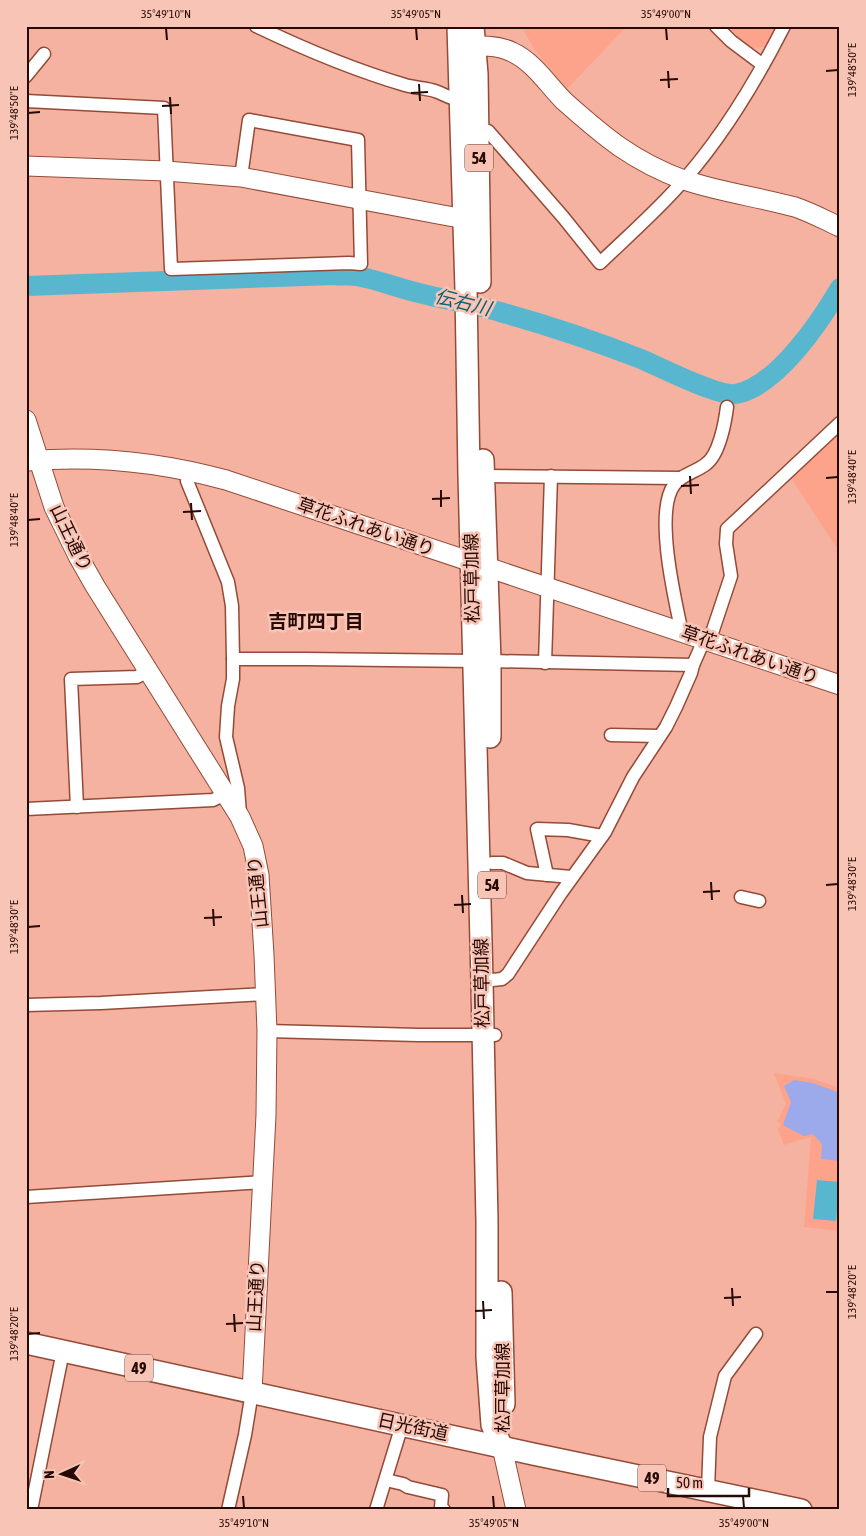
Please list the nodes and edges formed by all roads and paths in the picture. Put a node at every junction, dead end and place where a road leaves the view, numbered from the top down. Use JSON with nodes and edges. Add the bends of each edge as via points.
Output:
{"nodes":[{"id":1,"x":256,"y":26,"type":"edge"},
{"id":2,"x":458,"y":26,"type":"edge"},
{"id":3,"x":716,"y":26,"type":"edge"},
{"id":4,"x":784,"y":26,"type":"edge"},
{"id":5,"x":469,"y":40,"type":"edge"},
{"id":6,"x":44,"y":54,"type":"dead end"},
{"id":7,"x":764,"y":65,"type":"junction"},
{"id":8,"x":26,"y":76,"type":"edge"},
{"id":9,"x":460,"y":99,"type":"junction"},
{"id":10,"x":26,"y":101,"type":"edge"},
{"id":11,"x":478,"y":128,"type":"junction"},
{"id":12,"x":26,"y":166,"type":"edge"},
{"id":13,"x":166,"y":171,"type":"junction"},
{"id":14,"x":241,"y":177,"type":"junction"},
{"id":15,"x":684,"y":179,"type":"junction"},
{"id":16,"x":359,"y":199,"type":"junction"},
{"id":17,"x":471,"y":216,"type":"junction"},
{"id":18,"x":840,"y":227,"type":"edge"},
{"id":19,"x":474,"y":321,"type":"junction"},
{"id":20,"x":727,"y":407,"type":"dead end"},
{"id":21,"x":26,"y":420,"type":"edge"},
{"id":22,"x":840,"y":422,"type":"edge"},
{"id":23,"x":32,"y":461,"type":"edge"},
{"id":24,"x":189,"y":470,"type":"junction"},
{"id":25,"x":484,"y":476,"type":"junction"},
{"id":26,"x":551,"y":476,"type":"junction"},
{"id":27,"x":680,"y":478,"type":"junction"},
{"id":28,"x":479,"y":565,"type":"junction"},
{"id":29,"x":547,"y":587,"type":"junction"},
{"id":30,"x":682,"y":633,"type":"junction"},
{"id":31,"x":706,"y":641,"type":"junction"},
{"id":32,"x":234,"y":659,"type":"junction"},
{"id":33,"x":482,"y":661,"type":"junction"},
{"id":34,"x":545,"y":663,"type":"junction"},
{"id":35,"x":693,"y":665,"type":"junction"},
{"id":36,"x":148,"y":671,"type":"junction"},
{"id":37,"x":840,"y":686,"type":"edge"},
{"id":38,"x":611,"y":734,"type":"dead end"},
{"id":39,"x":659,"y":736,"type":"junction"},
{"id":40,"x":225,"y":794,"type":"junction"},
{"id":41,"x":77,"y":807,"type":"junction"},
{"id":42,"x":26,"y":808,"type":"edge"},
{"id":43,"x":240,"y":817,"type":"junction"},
{"id":44,"x":602,"y":836,"type":"junction"},
{"id":45,"x":492,"y":863,"type":"junction"},
{"id":46,"x":547,"y":875,"type":"junction"},
{"id":47,"x":571,"y":878,"type":"junction"},
{"id":48,"x":741,"y":897,"type":"dead end"},
{"id":49,"x":759,"y":901,"type":"dead end"},
{"id":50,"x":488,"y":980,"type":"junction"},
{"id":51,"x":266,"y":994,"type":"junction"},
{"id":52,"x":26,"y":1005,"type":"edge"},
{"id":53,"x":267,"y":1031,"type":"junction"},
{"id":54,"x":489,"y":1035,"type":"junction"},
{"id":55,"x":263,"y":1182,"type":"junction"},
{"id":56,"x":26,"y":1197,"type":"edge"},
{"id":57,"x":756,"y":1334,"type":"dead end"},
{"id":58,"x":26,"y":1344,"type":"edge"},
{"id":59,"x":63,"y":1351,"type":"junction"},
{"id":60,"x":252,"y":1392,"type":"junction"},
{"id":61,"x":402,"y":1425,"type":"junction"},
{"id":62,"x":502,"y":1447,"type":"junction"},
{"id":63,"x":386,"y":1480,"type":"junction"},
{"id":64,"x":708,"y":1490,"type":"junction"},
{"id":65,"x":31,"y":1510,"type":"edge"},
{"id":66,"x":228,"y":1510,"type":"edge"},
{"id":67,"x":376,"y":1510,"type":"edge"},
{"id":68,"x":444,"y":1510,"type":"edge"},
{"id":69,"x":516,"y":1510,"type":"edge"},
{"id":70,"x":801,"y":1510,"type":"edge"}],
"edges":[{"from":1,"to":9,"type":"street","via":[[347,65],[406,86]]},
{"from":2,"to":5,"type":"main road","name":"松戸草加線","number":"54"},
{"from":3,"to":7,"type":"street"},
{"from":4,"to":7,"type":"street"},
{"from":5,"to":9,"type":"main road","name":"松戸草加線","number":"54"},
{"from":5,"to":11,"type":"main road","name":"松戸草加線","number":"54"},
{"from":5,"to":15,"type":"street","via":[[505,49],[523,58],[599,132],[644,161]]},
{"from":6,"to":8,"type":"street"},
{"from":7,"to":15,"type":"street","via":[[723,130]]},
{"from":9,"to":17,"type":"main road","name":"松戸草加線","number":"54"},
{"from":10,"to":13,"type":"street","via":[[164,108]]},
{"from":11,"to":15,"type":"street","via":[[488,131],[600,263]]},
{"from":11,"to":17,"type":"main road","name":"松戸草加線","number":"54"},
{"from":12,"to":13,"type":"street"},
{"from":13,"to":14,"type":"street"},
{"from":13,"to":16,"type":"street","via":[[171,269],[361,264]]},
{"from":14,"to":16,"type":"street"},
{"from":14,"to":16,"type":"street","via":[[250,120],[358,140]]},
{"from":15,"to":18,"type":"street","via":[[796,208]]},
{"from":16,"to":17,"type":"street","via":[[443,215]]},
{"from":17,"to":19,"type":"main road","name":"松戸草加線","number":"54"},
{"from":19,"to":25,"type":"main road","name":"松戸草加線","number":"54"},
{"from":19,"to":28,"type":"main road","name":"松戸草加線","number":"54","via":[[469,475]]},
{"from":20,"to":27,"type":"street","via":[[723,433],[713,455],[707,464]]},
{"from":21,"to":23,"type":"street","name":"山王通り"},
{"from":22,"to":31,"type":"street","via":[[727,529],[731,576]]},
{"from":23,"to":24,"type":"street","name":"草花ふれあい通り","via":[[88,458]]},
{"from":23,"to":36,"type":"street","name":"山王通り","via":[[95,586]]},
{"from":24,"to":28,"type":"street","name":"草花ふれあい通り","via":[[234,482]]},
{"from":24,"to":32,"type":"street","via":[[186,481],[228,582]]},
{"from":25,"to":26,"type":"street"},
{"from":25,"to":28,"type":"main road","name":"松戸草加線","number":"54"},
{"from":26,"to":27,"type":"street"},
{"from":26,"to":29,"type":"street"},
{"from":27,"to":30,"type":"street","via":[[668,499],[666,526],[670,576]]},
{"from":28,"to":29,"type":"street","name":"草花ふれあい通り"},
{"from":28,"to":33,"type":"main road","name":"松戸草加線","number":"54"},
{"from":29,"to":30,"type":"street","name":"草花ふれあい通り"},
{"from":29,"to":34,"type":"street"},
{"from":30,"to":31,"type":"street","name":"草花ふれあい通り"},
{"from":31,"to":35,"type":"street"},
{"from":31,"to":37,"type":"street","name":"草花ふれあい通り"},
{"from":32,"to":33,"type":"street"},
{"from":32,"to":43,"type":"street","via":[[226,737],[238,788]]},
{"from":33,"to":34,"type":"street"},
{"from":33,"to":45,"type":"main road","name":"松戸草加線","number":"54"},
{"from":33,"to":50,"type":"main road","name":"松戸草加線","number":"54"},
{"from":34,"to":35,"type":"street"},
{"from":35,"to":39,"type":"street","via":[[676,707]]},
{"from":36,"to":40,"type":"street","name":"山王通り"},
{"from":36,"to":41,"type":"street","via":[[136,677],[71,680]]},
{"from":38,"to":39,"type":"street"},
{"from":39,"to":44,"type":"street"},
{"from":40,"to":41,"type":"street","via":[[213,800]]},
{"from":40,"to":43,"type":"street","name":"山王通り"},
{"from":41,"to":42,"type":"street"},
{"from":43,"to":51,"type":"street","name":"山王通り","via":[[257,862]]},
{"from":44,"to":46,"type":"street","via":[[537,828]]},
{"from":44,"to":47,"type":"street"},
{"from":45,"to":46,"type":"street"},
{"from":45,"to":50,"type":"main road","name":"松戸草加線","number":"54"},
{"from":46,"to":47,"type":"street"},
{"from":47,"to":50,"type":"street","via":[[508,974],[502,979]]},
{"from":48,"to":49,"type":"street"},
{"from":50,"to":54,"type":"main road","name":"松戸草加線","number":"54"},
{"from":51,"to":52,"type":"street"},
{"from":51,"to":53,"type":"street","name":"山王通り"},
{"from":53,"to":54,"type":"street"},
{"from":53,"to":55,"type":"street","name":"山王通り"},
{"from":54,"to":62,"type":"main road","name":"松戸草加線","number":"54","via":[[505,1428]]},
{"from":55,"to":56,"type":"street"},
{"from":55,"to":60,"type":"street","name":"山王通り"},
{"from":57,"to":64,"type":"street","via":[[725,1376],[710,1437]]},
{"from":58,"to":59,"type":"main road","name":"日光街道","number":"49"},
{"from":59,"to":60,"type":"main road","name":"日光街道","number":"49"},
{"from":59,"to":65,"type":"street"},
{"from":60,"to":61,"type":"main road","name":"日光街道","number":"49"},
{"from":60,"to":66,"type":"street"},
{"from":61,"to":62,"type":"main road","name":"日光街道","number":"49"},
{"from":61,"to":63,"type":"street"},
{"from":62,"to":64,"type":"main road","name":"日光街道","number":"49"},
{"from":62,"to":69,"type":"street"},
{"from":63,"to":67,"type":"street"},
{"from":63,"to":68,"type":"street","via":[[442,1494]]},
{"from":64,"to":70,"type":"main road","name":"日光街道","number":"49"}]}
